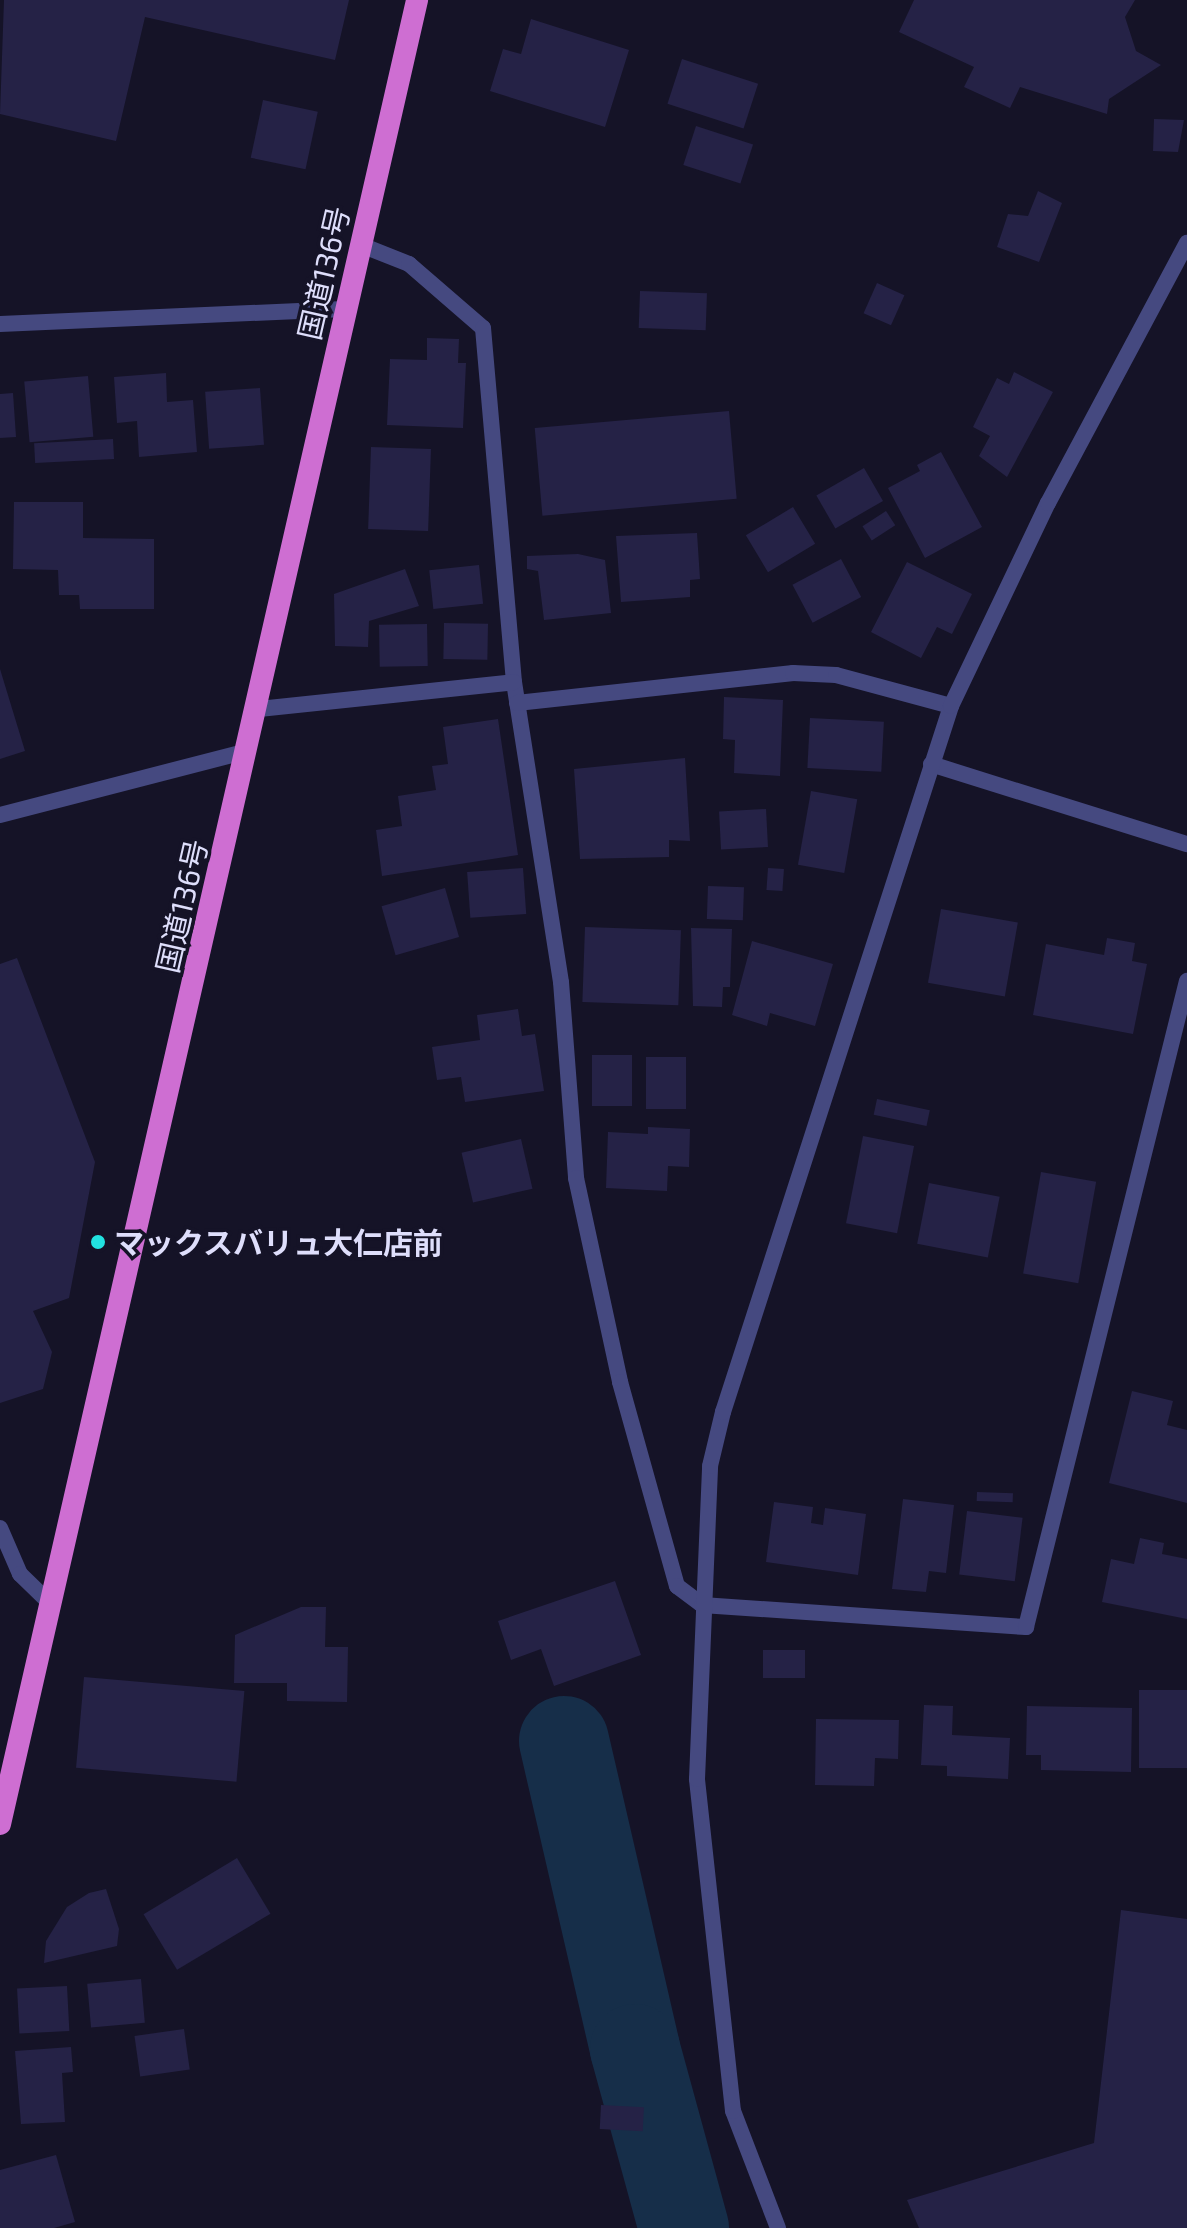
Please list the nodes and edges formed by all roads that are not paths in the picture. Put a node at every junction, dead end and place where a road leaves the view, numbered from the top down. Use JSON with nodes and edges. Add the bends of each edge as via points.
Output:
{"nodes":[{"id":1,"x":417,"y":0,"type":"edge"},
{"id":2,"x":1187,"y":243,"type":"edge"},
{"id":3,"x":361,"y":245,"type":"junction"},
{"id":4,"x":344,"y":309,"type":"junction"},
{"id":5,"x":0,"y":324,"type":"edge"},
{"id":6,"x":514,"y":682,"type":"junction"},
{"id":7,"x":517,"y":703,"type":"junction"},
{"id":8,"x":951,"y":706,"type":"junction"},
{"id":9,"x":259,"y":709,"type":"junction"},
{"id":10,"x":248,"y":751,"type":"junction"},
{"id":11,"x":931,"y":764,"type":"junction"},
{"id":12,"x":0,"y":815,"type":"edge"},
{"id":13,"x":1187,"y":844,"type":"edge"},
{"id":14,"x":1187,"y":981,"type":"edge"},
{"id":15,"x":0,"y":1528,"type":"edge"},
{"id":16,"x":51,"y":1604,"type":"junction"},
{"id":17,"x":702,"y":1605,"type":"junction"},
{"id":18,"x":2,"y":1802,"type":"edge"},
{"id":19,"x":0,"y":1824,"type":"edge"},
{"id":20,"x":778,"y":2228,"type":"edge"}],
"edges":[{"from":1,"to":3,"type":"highway","name":"国道136号"},
{"from":2,"to":8,"type":"street","via":[[1048,503]]},
{"from":3,"to":4,"type":"highway","name":"国道136号"},
{"from":3,"to":6,"type":"street","via":[[409,264],[483,328]]},
{"from":4,"to":5,"type":"street"},
{"from":4,"to":9,"type":"highway","name":"国道136号"},
{"from":6,"to":7,"type":"street"},
{"from":6,"to":9,"type":"street"},
{"from":7,"to":8,"type":"street","via":[[793,673],[836,675]]},
{"from":7,"to":17,"type":"street","via":[[561,982],[576,1178],[620,1382],[677,1586]]},
{"from":8,"to":11,"type":"street"},
{"from":9,"to":10,"type":"highway","name":"国道136号"},
{"from":10,"to":12,"type":"street"},
{"from":10,"to":16,"type":"highway","name":"国道136号"},
{"from":11,"to":13,"type":"street"},
{"from":11,"to":17,"type":"street","via":[[723,1412],[710,1466]]},
{"from":14,"to":17,"type":"street","via":[[1026,1627]]},
{"from":15,"to":16,"type":"street","via":[[20,1574]]},
{"from":16,"to":18,"type":"highway","name":"国道136号"},
{"from":17,"to":20,"type":"street","via":[[697,1779],[733,2111]]},
{"from":18,"to":19,"type":"highway","name":"国道136号"}]}
